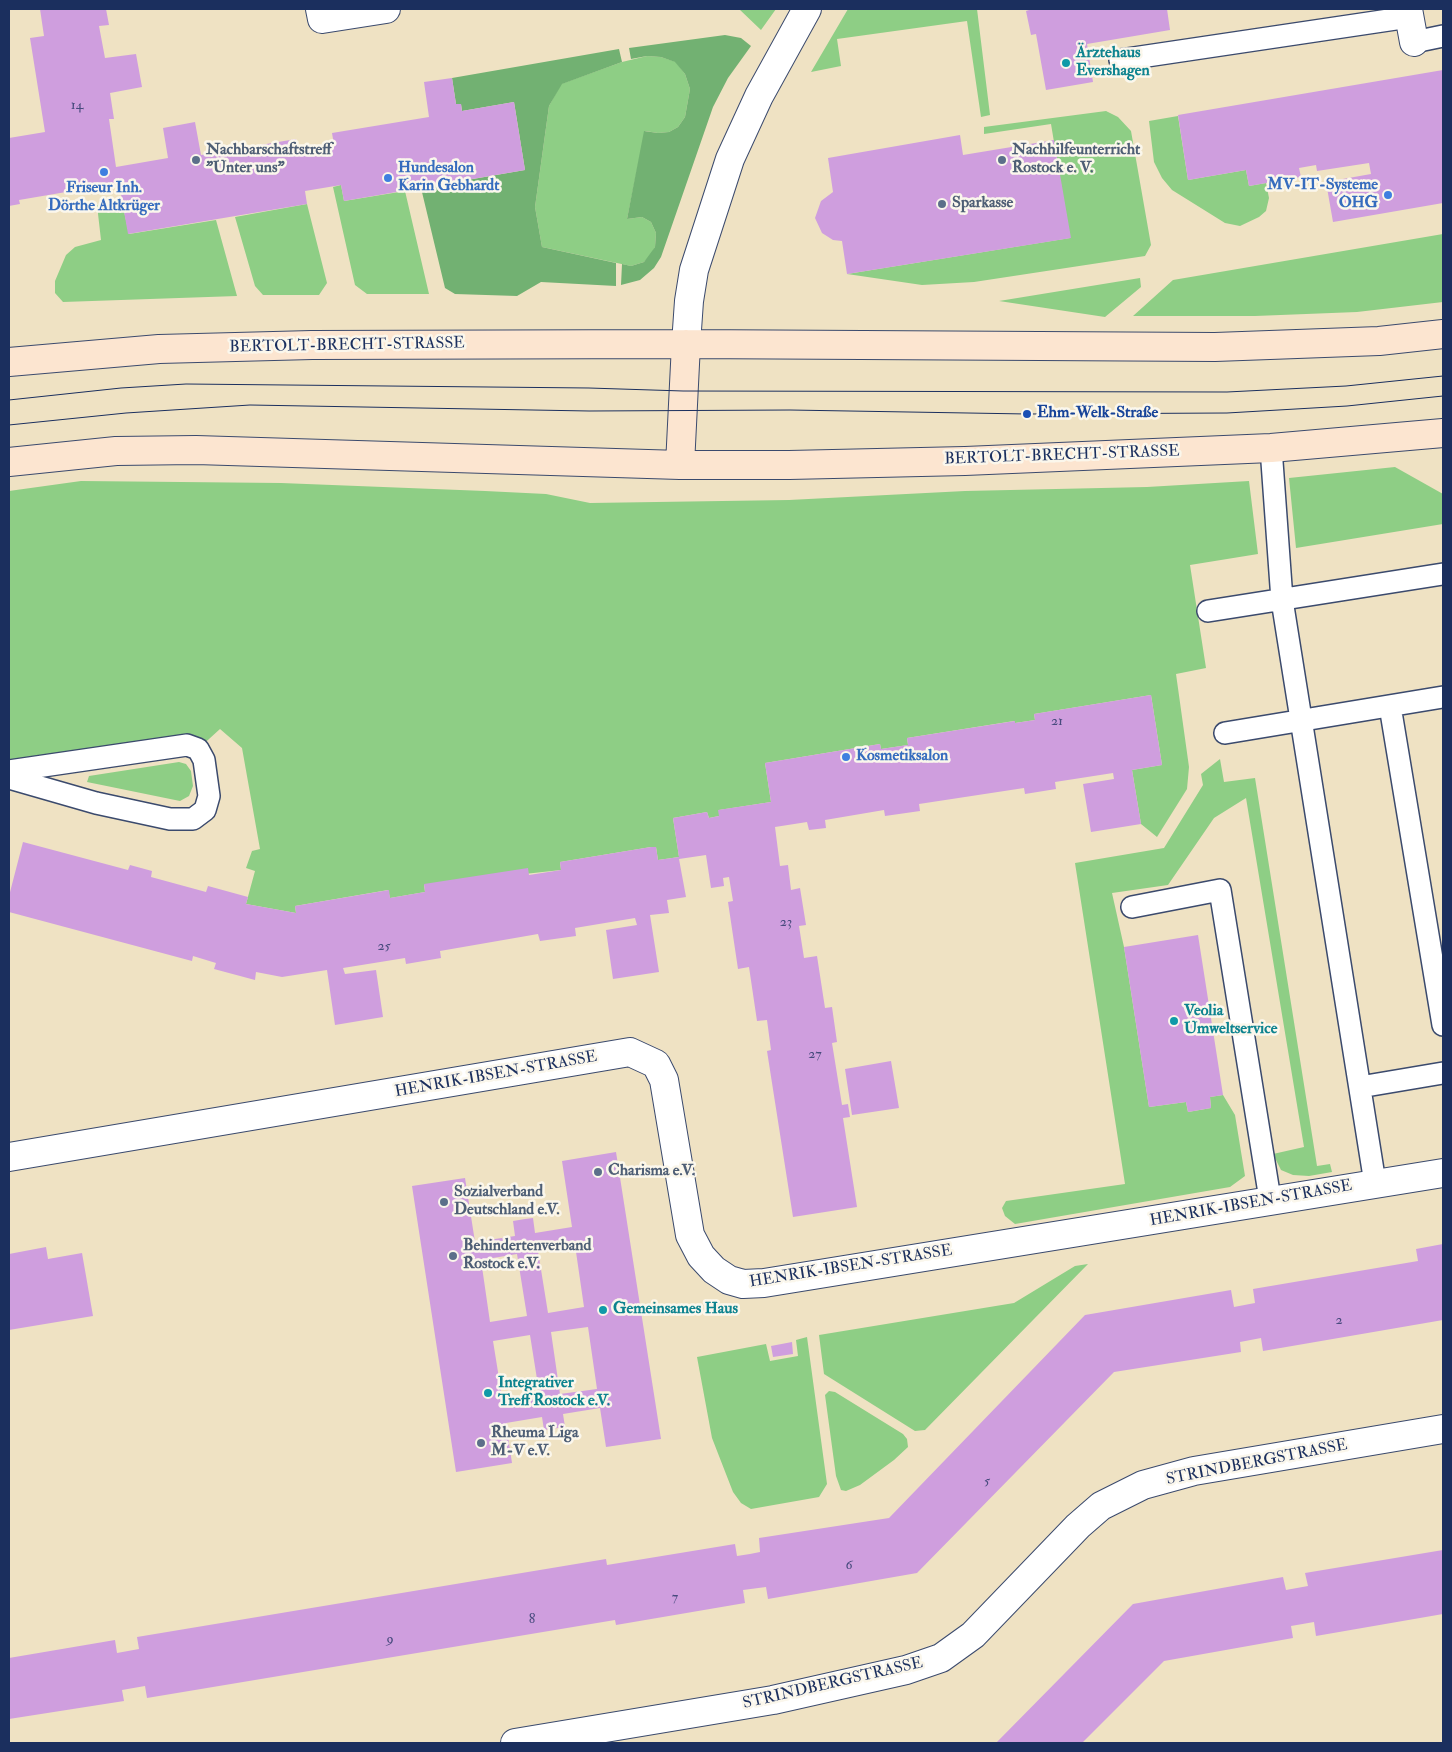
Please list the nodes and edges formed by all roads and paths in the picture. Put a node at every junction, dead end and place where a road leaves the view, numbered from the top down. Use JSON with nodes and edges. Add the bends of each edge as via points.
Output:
{"nodes":[{"id":1,"x":320,"y":9,"type":"edge"},
{"id":2,"x":386,"y":9,"type":"edge"},
{"id":3,"x":807,"y":9,"type":"edge"},
{"id":4,"x":1410,"y":22,"type":"edge"},
{"id":5,"x":1443,"y":36,"type":"edge"},
{"id":6,"x":1120,"y":60,"type":"dead end"},
{"id":7,"x":1443,"y":334,"type":"edge"},
{"id":8,"x":686,"y":344,"type":"junction"},
{"id":9,"x":9,"y":362,"type":"edge"},
{"id":10,"x":1443,"y":433,"type":"edge"},
{"id":11,"x":1271,"y":448,"type":"junction"},
{"id":12,"x":9,"y":462,"type":"edge"},
{"id":13,"x":680,"y":465,"type":"junction"},
{"id":14,"x":1443,"y":574,"type":"edge"},
{"id":15,"x":1282,"y":600,"type":"junction"},
{"id":16,"x":1208,"y":612,"type":"dead end"},
{"id":17,"x":1443,"y":697,"type":"edge"},
{"id":18,"x":1390,"y":706,"type":"junction"},
{"id":19,"x":1302,"y":721,"type":"junction"},
{"id":20,"x":1225,"y":733,"type":"dead end"},
{"id":21,"x":9,"y":771,"type":"edge"},
{"id":22,"x":9,"y":778,"type":"edge"},
{"id":23,"x":1132,"y":907,"type":"dead end"},
{"id":24,"x":1443,"y":1025,"type":"edge"},
{"id":25,"x":1443,"y":1073,"type":"edge"},
{"id":26,"x":1360,"y":1087,"type":"junction"},
{"id":27,"x":9,"y":1157,"type":"edge"},
{"id":28,"x":1443,"y":1173,"type":"edge"},
{"id":29,"x":1375,"y":1183,"type":"junction"},
{"id":30,"x":1270,"y":1199,"type":"junction"},
{"id":31,"x":1443,"y":1429,"type":"edge"},
{"id":32,"x":514,"y":1743,"type":"edge"}],
"edges":[{"from":1,"to":2,"type":"street","via":[[322,19]]},
{"from":3,"to":8,"type":"street","via":[[758,96],[730,159],[702,243],[689,301]]},
{"from":4,"to":5,"type":"lane"},
{"from":4,"to":6,"type":"lane"},
{"from":7,"to":8,"type":"main road","name":"BERTOLT-BRECHT-STRASSE","via":[[1379,341],[1215,347]]},
{"from":8,"to":9,"type":"main road","name":"BERTOLT-BRECHT-STRASSE","via":[[312,345],[159,349]]},
{"from":8,"to":13,"type":"main road"},
{"from":10,"to":11,"type":"main road","name":"BERTOLT-BRECHT-STRASSE"},
{"from":11,"to":13,"type":"main road","name":"BERTOLT-BRECHT-STRASSE","via":[[965,460]]},
{"from":11,"to":15,"type":"lane"},
{"from":12,"to":13,"type":"main road","name":"BERTOLT-BRECHT-STRASSE","via":[[116,451],[196,450]]},
{"from":14,"to":15,"type":"lane"},
{"from":15,"to":16,"type":"lane"},
{"from":15,"to":19,"type":"lane"},
{"from":17,"to":18,"type":"lane"},
{"from":18,"to":19,"type":"lane"},
{"from":18,"to":24,"type":"lane"},
{"from":19,"to":20,"type":"lane"},
{"from":19,"to":26,"type":"lane"},
{"from":21,"to":22,"type":"lane","via":[[187,745],[198,749],[204,760],[209,796],[205,810],[193,819],[170,819],[96,803]]},
{"from":23,"to":30,"type":"lane","via":[[1220,890]]},
{"from":25,"to":26,"type":"lane"},
{"from":26,"to":29,"type":"lane"},
{"from":27,"to":30,"type":"street","name":"HENRIK-IBSEN-STRASSE","via":[[630,1052],[656,1064],[664,1080],[690,1235],[701,1256],[714,1270],[743,1284]]},
{"from":28,"to":29,"type":"street","name":"HENRIK-IBSEN-STRASSE"},
{"from":29,"to":30,"type":"street","name":"HENRIK-IBSEN-STRASSE"},
{"from":31,"to":32,"type":"street","name":"STRINDBERGSTRASSE","via":[[1194,1471],[1143,1485],[1102,1506],[1078,1526],[973,1634],[941,1658],[906,1670],[773,1700]]}]}
